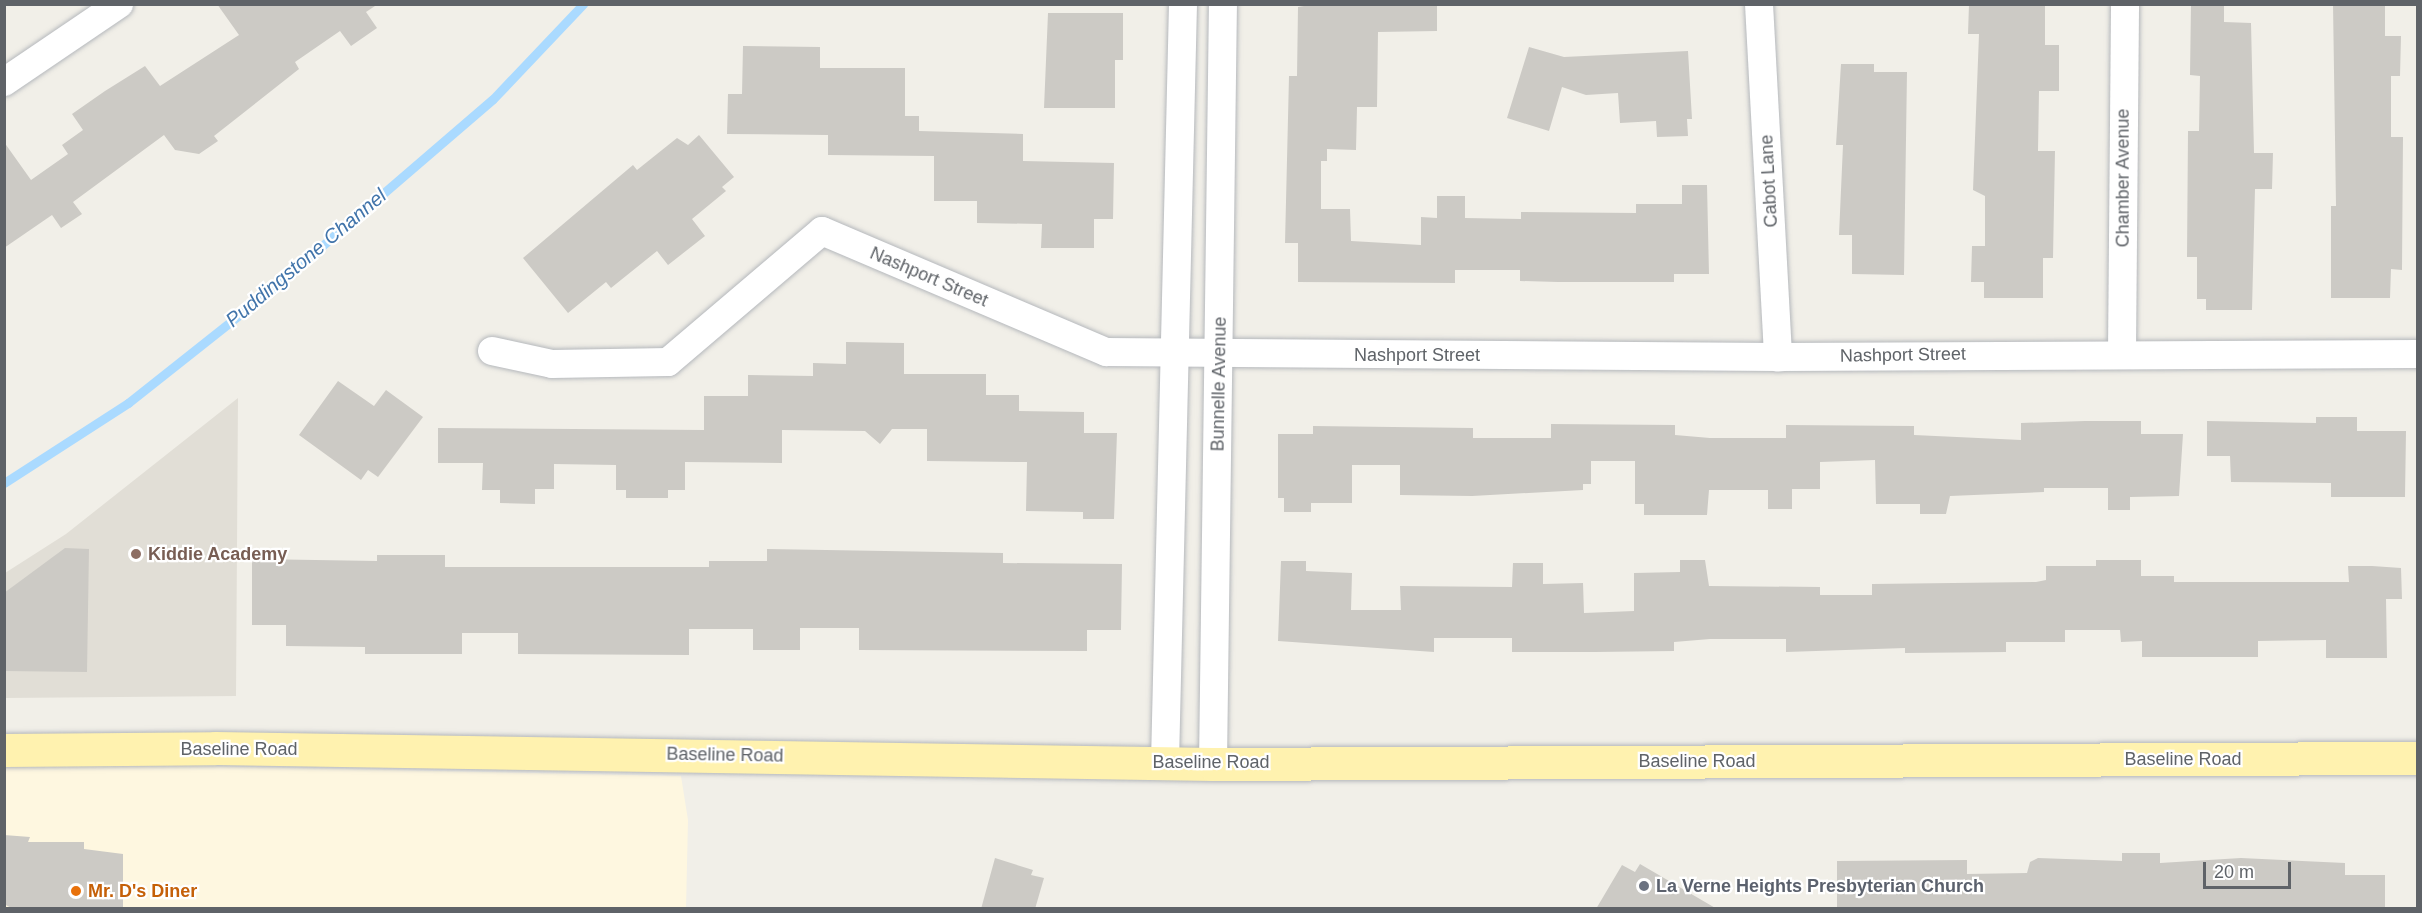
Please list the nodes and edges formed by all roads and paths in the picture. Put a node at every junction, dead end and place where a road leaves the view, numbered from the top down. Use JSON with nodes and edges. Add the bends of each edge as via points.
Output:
{"nodes":[{"id":1,"x":119,"y":4,"type":"edge"},
{"id":2,"x":1183,"y":4,"type":"edge"},
{"id":3,"x":1223,"y":4,"type":"edge"},
{"id":4,"x":1759,"y":4,"type":"edge"},
{"id":5,"x":2125,"y":4,"type":"edge"},
{"id":6,"x":4,"y":82,"type":"edge"},
{"id":7,"x":492,"y":351,"type":"dead end"},
{"id":8,"x":2122,"y":352,"type":"junction"},
{"id":9,"x":1172,"y":353,"type":"junction"},
{"id":10,"x":1220,"y":354,"type":"junction"},
{"id":11,"x":2418,"y":354,"type":"edge"},
{"id":12,"x":1778,"y":357,"type":"junction"},
{"id":13,"x":4,"y":750,"type":"edge"},
{"id":14,"x":2418,"y":758,"type":"edge"},
{"id":15,"x":1166,"y":762,"type":"junction"},
{"id":16,"x":1213,"y":764,"type":"junction"}],
"edges":[{"from":1,"to":6,"type":"street"},
{"from":2,"to":9,"type":"street"},
{"from":3,"to":10,"type":"street","name":"Bunnelle Avenue"},
{"from":4,"to":12,"type":"street","name":"Cabot Lane"},
{"from":5,"to":8,"type":"street","name":"Chamber Avenue"},
{"from":7,"to":9,"type":"street","name":"Nashport Street","via":[[552,364],[668,362],[822,231],[1106,352]]},
{"from":8,"to":11,"type":"street","name":"Nashport Street"},
{"from":8,"to":12,"type":"street","name":"Nashport Street"},
{"from":9,"to":10,"type":"street","name":"Nashport Street"},
{"from":9,"to":15,"type":"street"},
{"from":10,"to":12,"type":"street","name":"Nashport Street"},
{"from":10,"to":16,"type":"street","name":"Bunnelle Avenue"},
{"from":13,"to":15,"type":"main road","name":"Baseline Road","via":[[215,748]]},
{"from":14,"to":16,"type":"main road","name":"Baseline Road"},
{"from":15,"to":16,"type":"main road","name":"Baseline Road"}]}
